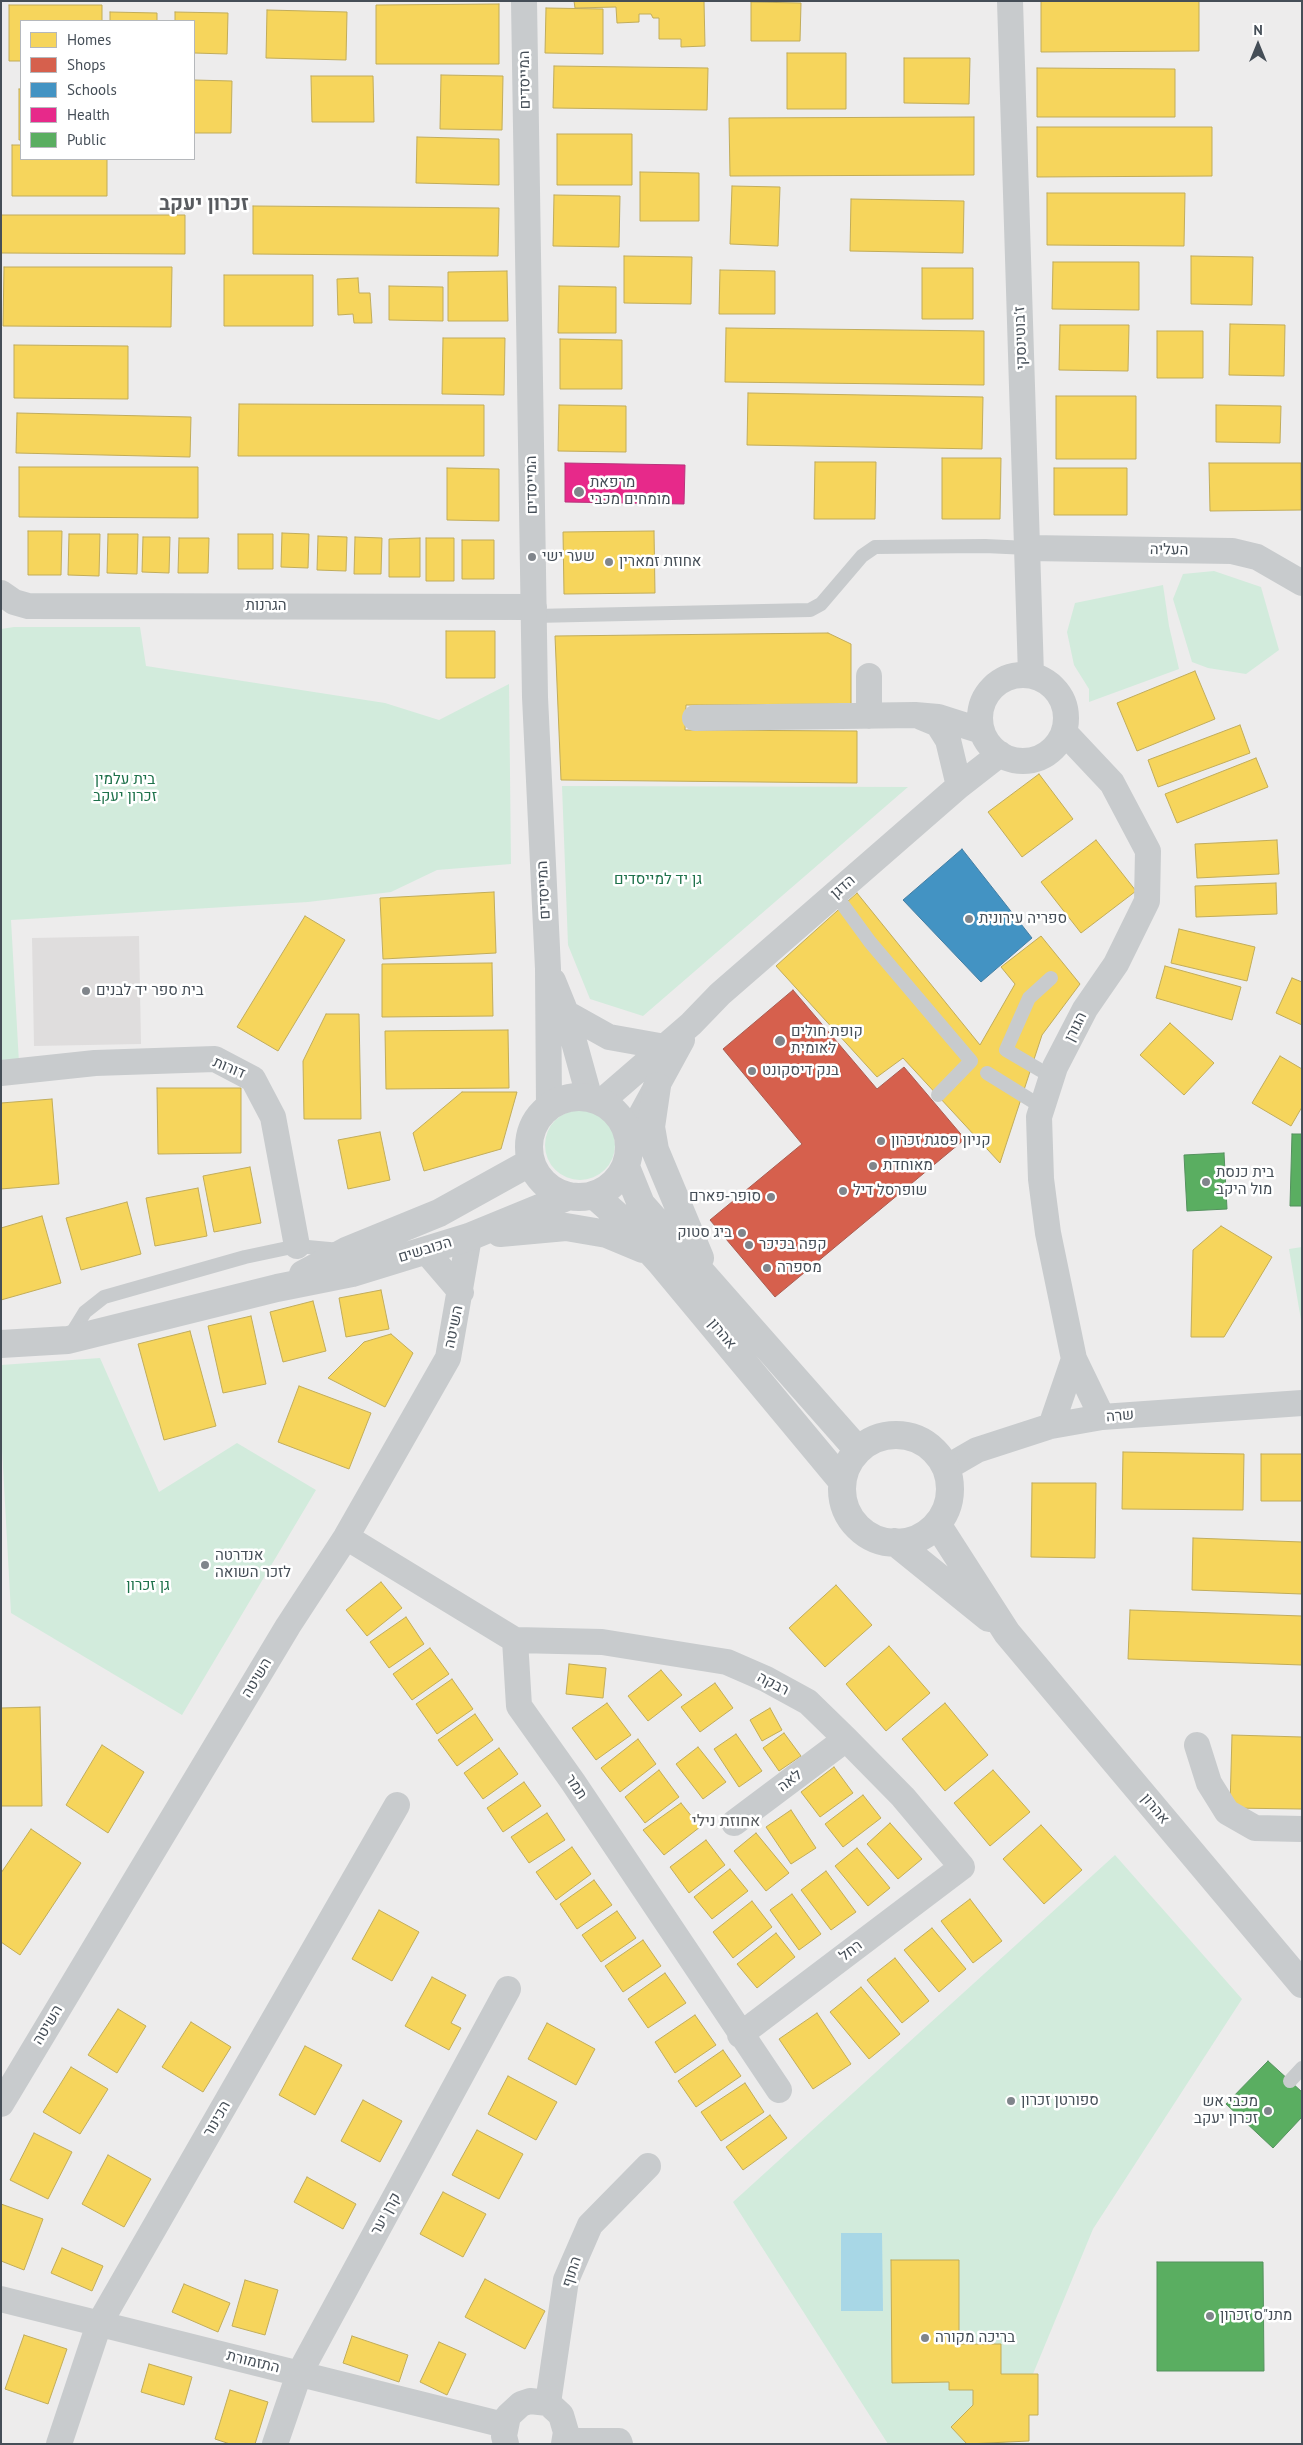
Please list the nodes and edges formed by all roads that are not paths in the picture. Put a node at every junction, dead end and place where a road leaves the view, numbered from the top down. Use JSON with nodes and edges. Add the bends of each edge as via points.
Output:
{"nodes":[{"id":1,"x":524,"y":1,"type":"edge"},
{"id":2,"x":1010,"y":1,"type":"edge"},
{"id":3,"x":1028,"y":548,"type":"junction"},
{"id":4,"x":1302,"y":583,"type":"edge"},
{"id":5,"x":4,"y":600,"type":"edge"},
{"id":6,"x":534,"y":612,"type":"junction"},
{"id":7,"x":1030,"y":675,"type":"junction"},
{"id":8,"x":869,"y":676,"type":"dead end"},
{"id":9,"x":915,"y":715,"type":"junction"},
{"id":10,"x":869,"y":716,"type":"junction"},
{"id":11,"x":695,"y":718,"type":"dead end"},
{"id":12,"x":982,"y":731,"type":"junction"},
{"id":13,"x":1064,"y":732,"type":"junction"},
{"id":14,"x":1000,"y":754,"type":"junction"},
{"id":15,"x":959,"y":786,"type":"junction"},
{"id":16,"x":835,"y":894,"type":"junction"},
{"id":17,"x":548,"y":969,"type":"junction"},
{"id":18,"x":1051,"y":978,"type":"dead end"},
{"id":19,"x":566,"y":1013,"type":"junction"},
{"id":20,"x":691,"y":1024,"type":"junction"},
{"id":21,"x":666,"y":1047,"type":"junction"},
{"id":22,"x":1,"y":1073,"type":"edge"},
{"id":23,"x":987,"y":1073,"type":"dead end"},
{"id":24,"x":1052,"y":1077,"type":"junction"},
{"id":25,"x":657,"y":1086,"type":"junction"},
{"id":26,"x":938,"y":1095,"type":"dead end"},
{"id":27,"x":596,"y":1099,"type":"junction"},
{"id":28,"x":549,"y":1107,"type":"junction"},
{"id":29,"x":1042,"y":1107,"type":"junction"},
{"id":30,"x":629,"y":1137,"type":"junction"},
{"id":31,"x":531,"y":1162,"type":"junction"},
{"id":32,"x":626,"y":1167,"type":"junction"},
{"id":33,"x":581,"y":1196,"type":"junction"},
{"id":34,"x":469,"y":1237,"type":"junction"},
{"id":35,"x":297,"y":1246,"type":"junction"},
{"id":36,"x":425,"y":1250,"type":"junction"},
{"id":37,"x":346,"y":1251,"type":"junction"},
{"id":38,"x":660,"y":1262,"type":"junction"},
{"id":39,"x":711,"y":1283,"type":"junction"},
{"id":40,"x":277,"y":1288,"type":"junction"},
{"id":41,"x":461,"y":1292,"type":"junction"},
{"id":42,"x":68,"y":1340,"type":"junction"},
{"id":43,"x":1,"y":1344,"type":"edge"},
{"id":44,"x":1074,"y":1359,"type":"junction"},
{"id":45,"x":1302,"y":1403,"type":"edge"},
{"id":46,"x":1102,"y":1416,"type":"junction"},
{"id":47,"x":1051,"y":1426,"type":"junction"},
{"id":48,"x":858,"y":1450,"type":"junction"},
{"id":49,"x":946,"y":1468,"type":"junction"},
{"id":50,"x":842,"y":1480,"type":"junction"},
{"id":51,"x":937,"y":1524,"type":"junction"},
{"id":52,"x":346,"y":1537,"type":"junction"},
{"id":53,"x":895,"y":1542,"type":"junction"},
{"id":54,"x":1008,"y":1633,"type":"junction"},
{"id":55,"x":515,"y":1640,"type":"junction"},
{"id":56,"x":846,"y":1739,"type":"junction"},
{"id":57,"x":1197,"y":1745,"type":"dead end"},
{"id":58,"x":397,"y":1805,"type":"dead end"},
{"id":59,"x":734,"y":1823,"type":"dead end"},
{"id":60,"x":1302,"y":1829,"type":"edge"},
{"id":61,"x":962,"y":1867,"type":"joint"},
{"id":62,"x":1302,"y":1984,"type":"edge"},
{"id":63,"x":508,"y":1988,"type":"dead end"},
{"id":64,"x":740,"y":2034,"type":"junction"},
{"id":65,"x":1302,"y":2068,"type":"edge"},
{"id":66,"x":1290,"y":2081,"type":"dead end"},
{"id":67,"x":779,"y":2090,"type":"dead end"},
{"id":68,"x":1,"y":2104,"type":"edge"},
{"id":69,"x":648,"y":2166,"type":"dead end"},
{"id":70,"x":1,"y":2299,"type":"edge"},
{"id":71,"x":99,"y":2324,"type":"junction"},
{"id":72,"x":299,"y":2374,"type":"junction"},
{"id":73,"x":548,"y":2404,"type":"junction"},
{"id":74,"x":505,"y":2434,"type":"edge"},
{"id":75,"x":564,"y":2442,"type":"edge"},
{"id":76,"x":59,"y":2444,"type":"edge"},
{"id":77,"x":275,"y":2444,"type":"edge"},
{"id":78,"x":620,"y":2444,"type":"edge"}],
"edges":[{"from":1,"to":6,"type":"street","name":"המייסדים"},
{"from":2,"to":3,"type":"street","name":"ז'בוטינסקי"},
{"from":3,"to":4,"type":"street","name":"העליה","via":[[1232,551],[1257,557]]},
{"from":3,"to":6,"type":"lane","via":[[875,547],[862,556],[821,604],[810,610]]},
{"from":3,"to":7,"type":"street","name":"ז'בוטינסקי"},
{"from":5,"to":6,"type":"street","name":"הגרנות","via":[[28,606]]},
{"from":6,"to":17,"type":"street","name":"המייסדים"},
{"from":7,"to":12,"type":"street","via":[[1018,675],[995,685],[982,706]]},
{"from":7,"to":13,"type":"street","via":[[1053,686],[1060,696],[1065,708]]},
{"from":8,"to":10,"type":"street"},
{"from":9,"to":10,"type":"street"},
{"from":9,"to":12,"type":"street","via":[[938,717]]},
{"from":9,"to":15,"type":"street","via":[[938,724],[950,748]]},
{"from":10,"to":11,"type":"street"},
{"from":12,"to":14,"type":"street"},
{"from":13,"to":14,"type":"street","via":[[1058,744],[1037,758],[1025,761]]},
{"from":13,"to":24,"type":"street","name":"הגורן","via":[[1112,783],[1148,852],[1147,901],[1116,964],[1085,1009]]},
{"from":14,"to":15,"type":"street","name":"הדגן"},
{"from":15,"to":16,"type":"street","name":"הדגן"},
{"from":16,"to":20,"type":"street","name":"הדגן","via":[[720,994]]},
{"from":16,"to":26,"type":"lane","via":[[870,942],[971,1061]]},
{"from":17,"to":19,"type":"street","name":"המייסדים"},
{"from":17,"to":28,"type":"street","name":"המייסדים"},
{"from":18,"to":24,"type":"lane","via":[[1029,998],[1006,1050]]},
{"from":19,"to":21,"type":"street","via":[[609,1036]]},
{"from":19,"to":27,"type":"street","name":"המייסדים"},
{"from":20,"to":21,"type":"street","name":"הדגן"},
{"from":20,"to":25,"type":"street","name":"הדגן"},
{"from":21,"to":27,"type":"street","name":"הדגן"},
{"from":22,"to":35,"type":"street","name":"דורות","via":[[95,1063],[215,1059],[253,1079],[273,1117]]},
{"from":23,"to":29,"type":"lane"},
{"from":24,"to":29,"type":"street","name":"הגורן"},
{"from":25,"to":30,"type":"street","name":"הדגן"},
{"from":25,"to":39,"type":"street","via":[[651,1127],[655,1150]]},
{"from":27,"to":28,"type":"street","via":[[563,1099]]},
{"from":27,"to":30,"type":"street","via":[[614,1110]]},
{"from":28,"to":31,"type":"street","via":[[531,1132]]},
{"from":29,"to":44,"type":"street","name":"הגורן","via":[[1039,1117],[1048,1233]]},
{"from":30,"to":32,"type":"street"},
{"from":31,"to":33,"type":"street","via":[[546,1184]]},
{"from":31,"to":37,"type":"street","name":"הכובשים","via":[[439,1213]]},
{"from":32,"to":33,"type":"street","via":[[618,1180],[605,1190]]},
{"from":32,"to":39,"type":"street","name":"אהרון","via":[[642,1204]]},
{"from":33,"to":34,"type":"street","name":"הכובשים"},
{"from":33,"to":38,"type":"street","name":"אהרון","via":[[621,1219]]},
{"from":34,"to":36,"type":"street","name":"הכובשים"},
{"from":34,"to":38,"type":"street","via":[[566,1227],[607,1234],[639,1246]]},
{"from":34,"to":41,"type":"street"},
{"from":35,"to":37,"type":"lane"},
{"from":35,"to":42,"type":"lane","via":[[245,1257],[104,1297],[84,1312]]},
{"from":36,"to":40,"type":"street","name":"הכובשים","via":[[352,1273]]},
{"from":36,"to":41,"type":"street","name":"השיטה"},
{"from":37,"to":40,"type":"street","name":"הכובשים"},
{"from":38,"to":50,"type":"street","name":"אהרון"},
{"from":39,"to":48,"type":"street","name":"אהרון"},
{"from":40,"to":42,"type":"street","name":"הכובשים"},
{"from":41,"to":52,"type":"street","name":"השיטה","via":[[448,1358]]},
{"from":42,"to":43,"type":"street","name":"הכובשים"},
{"from":44,"to":46,"type":"street","name":"הגורן"},
{"from":44,"to":47,"type":"street"},
{"from":45,"to":46,"type":"street","name":"שרה"},
{"from":46,"to":47,"type":"street","name":"שרה"},
{"from":47,"to":49,"type":"street","name":"שרה","via":[[977,1450]]},
{"from":48,"to":49,"type":"street","via":[[872,1440],[888,1435],[905,1435],[935,1450]]},
{"from":48,"to":50,"type":"street"},
{"from":49,"to":51,"type":"street","via":[[950,1495],[946,1511]]},
{"from":50,"to":53,"type":"street","via":[[848,1514],[859,1528],[874,1538]]},
{"from":51,"to":53,"type":"street","via":[[925,1535],[908,1542]]},
{"from":51,"to":54,"type":"street","name":"אהרון"},
{"from":52,"to":55,"type":"street"},
{"from":52,"to":68,"type":"street","name":"השיטה","via":[[288,1626]]},
{"from":53,"to":54,"type":"street","name":"אהרון"},
{"from":54,"to":62,"type":"street","name":"אהרון"},
{"from":55,"to":56,"type":"street","name":"רבקה","via":[[602,1642],[726,1662],[808,1702]]},
{"from":55,"to":64,"type":"street","name":"תמר","via":[[519,1706]]},
{"from":56,"to":59,"type":"street","name":"לאה"},
{"from":56,"to":61,"type":"street","name":"רבקה","via":[[904,1797]]},
{"from":57,"to":60,"type":"street","via":[[1209,1782],[1227,1812],[1256,1828]]},
{"from":58,"to":71,"type":"street","name":"הכינור"},
{"from":61,"to":64,"type":"street","name":"רחל"},
{"from":63,"to":72,"type":"street","name":"קרן יער"},
{"from":64,"to":67,"type":"street","name":"תמר"},
{"from":65,"to":66,"type":"lane"},
{"from":69,"to":73,"type":"street","name":"התוף","via":[[590,2225],[566,2280]]},
{"from":70,"to":71,"type":"street","name":"התזמורת"},
{"from":71,"to":72,"type":"street","name":"התזמורת"},
{"from":71,"to":76,"type":"street","name":"הכינור"},
{"from":72,"to":74,"type":"street","name":"התזמורת"},
{"from":72,"to":77,"type":"street","name":"קרן יער"},
{"from":73,"to":74,"type":"street","via":[[530,2401],[521,2404],[508,2416]]},
{"from":73,"to":75,"type":"street","via":[[565,2423]]},
{"from":75,"to":78,"type":"street","via":[[619,2441]]}]}
